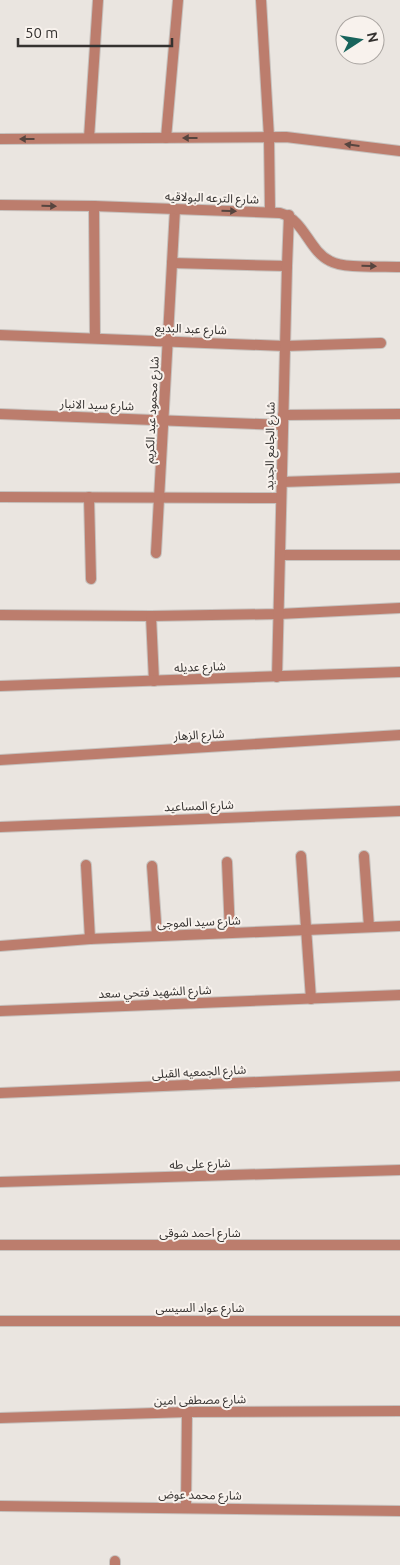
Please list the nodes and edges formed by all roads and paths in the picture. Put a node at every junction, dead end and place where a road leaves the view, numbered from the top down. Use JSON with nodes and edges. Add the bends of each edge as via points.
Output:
{"nodes":[{"id":1,"x":98,"y":0,"type":"edge"},
{"id":2,"x":178,"y":0,"type":"edge"},
{"id":3,"x":261,"y":0,"type":"edge"},
{"id":4,"x":269,"y":137,"type":"junction"},
{"id":5,"x":89,"y":138,"type":"junction"},
{"id":6,"x":166,"y":138,"type":"junction"},
{"id":7,"x":0,"y":139,"type":"edge"},
{"id":8,"x":400,"y":151,"type":"edge"},
{"id":9,"x":0,"y":205,"type":"edge"},
{"id":10,"x":94,"y":206,"type":"junction"},
{"id":11,"x":175,"y":209,"type":"junction"},
{"id":12,"x":270,"y":212,"type":"junction"},
{"id":13,"x":289,"y":216,"type":"junction"},
{"id":14,"x":172,"y":263,"type":"junction"},
{"id":15,"x":287,"y":266,"type":"junction"},
{"id":16,"x":400,"y":266,"type":"edge"},
{"id":17,"x":0,"y":335,"type":"edge"},
{"id":18,"x":95,"y":338,"type":"junction"},
{"id":19,"x":168,"y":341,"type":"junction"},
{"id":20,"x":381,"y":344,"type":"dead end"},
{"id":21,"x":285,"y":346,"type":"junction"},
{"id":22,"x":0,"y":414,"type":"edge"},
{"id":23,"x":400,"y":414,"type":"edge"},
{"id":24,"x":164,"y":420,"type":"junction"},
{"id":25,"x":283,"y":420,"type":"junction"},
{"id":26,"x":400,"y":478,"type":"edge"},
{"id":27,"x":282,"y":482,"type":"junction"},
{"id":28,"x":89,"y":496,"type":"junction"},
{"id":29,"x":0,"y":497,"type":"edge"},
{"id":30,"x":160,"y":497,"type":"junction"},
{"id":31,"x":282,"y":498,"type":"junction"},
{"id":32,"x":156,"y":553,"type":"dead end"},
{"id":33,"x":280,"y":555,"type":"junction"},
{"id":34,"x":400,"y":555,"type":"edge"},
{"id":35,"x":91,"y":579,"type":"dead end"},
{"id":36,"x":400,"y":608,"type":"edge"},
{"id":37,"x":279,"y":614,"type":"junction"},
{"id":38,"x":0,"y":615,"type":"edge"},
{"id":39,"x":151,"y":616,"type":"junction"},
{"id":40,"x":400,"y":672,"type":"edge"},
{"id":41,"x":278,"y":677,"type":"junction"},
{"id":42,"x":154,"y":681,"type":"junction"},
{"id":43,"x":0,"y":686,"type":"edge"},
{"id":44,"x":400,"y":735,"type":"edge"},
{"id":45,"x":0,"y":760,"type":"edge"},
{"id":46,"x":400,"y":811,"type":"edge"},
{"id":47,"x":0,"y":827,"type":"edge"},
{"id":48,"x":301,"y":856,"type":"dead end"},
{"id":49,"x":364,"y":856,"type":"dead end"},
{"id":50,"x":227,"y":862,"type":"dead end"},
{"id":51,"x":86,"y":864,"type":"dead end"},
{"id":52,"x":152,"y":866,"type":"dead end"},
{"id":53,"x":400,"y":926,"type":"edge"},
{"id":54,"x":369,"y":927,"type":"junction"},
{"id":55,"x":306,"y":930,"type":"junction"},
{"id":56,"x":230,"y":933,"type":"junction"},
{"id":57,"x":156,"y":936,"type":"junction"},
{"id":58,"x":90,"y":939,"type":"junction"},
{"id":59,"x":0,"y":946,"type":"edge"},
{"id":60,"x":400,"y":995,"type":"edge"},
{"id":61,"x":311,"y":999,"type":"junction"},
{"id":62,"x":0,"y":1010,"type":"edge"},
{"id":63,"x":400,"y":1076,"type":"edge"},
{"id":64,"x":0,"y":1094,"type":"edge"},
{"id":65,"x":400,"y":1170,"type":"edge"},
{"id":66,"x":0,"y":1182,"type":"edge"},
{"id":67,"x":0,"y":1245,"type":"edge"},
{"id":68,"x":400,"y":1245,"type":"edge"},
{"id":69,"x":0,"y":1321,"type":"edge"},
{"id":70,"x":400,"y":1321,"type":"edge"},
{"id":71,"x":400,"y":1411,"type":"edge"},
{"id":72,"x":187,"y":1412,"type":"junction"},
{"id":73,"x":0,"y":1418,"type":"edge"},
{"id":74,"x":0,"y":1506,"type":"edge"},
{"id":75,"x":186,"y":1508,"type":"junction"},
{"id":76,"x":400,"y":1511,"type":"edge"}],
"edges":[{"from":1,"to":5,"type":"street"},
{"from":2,"to":6,"type":"street"},
{"from":3,"to":4,"type":"street"},
{"from":4,"to":6,"type":"street","one_way":true},
{"from":8,"to":4,"type":"street","one_way":true},
{"from":4,"to":12,"type":"street"},
{"from":5,"to":6,"type":"street"},
{"from":5,"to":7,"type":"street","one_way":true},
{"from":9,"to":10,"type":"street","name":"شارع الترعه البولاقيه","one_way":true},
{"from":10,"to":11,"type":"street","name":"شارع الترعه البولاقيه"},
{"from":10,"to":18,"type":"street"},
{"from":11,"to":12,"type":"street","name":"شارع الترعه البولاقيه","one_way":true},
{"from":11,"to":14,"type":"street","name":"شارع محمود عبد الكريم"},
{"from":12,"to":13,"type":"street","name":"شارع الترعه البولاقيه"},
{"from":13,"to":15,"type":"street","name":"شارع الجامع الجديد"},
{"from":13,"to":16,"type":"street","one_way":true,"via":[[299,224],[322,256],[331,262]]},
{"from":14,"to":15,"type":"street"},
{"from":14,"to":19,"type":"street","name":"شارع محمود عبد الكريم"},
{"from":15,"to":21,"type":"street","name":"شارع الجامع الجديد"},
{"from":17,"to":18,"type":"street","name":"شارع عبد البديع"},
{"from":18,"to":19,"type":"street","name":"شارع عبد البديع"},
{"from":19,"to":21,"type":"street","name":"شارع عبد البديع"},
{"from":19,"to":24,"type":"street","name":"شارع محمود عبد الكريم"},
{"from":20,"to":21,"type":"street","name":"شارع عبد البديع"},
{"from":21,"to":25,"type":"street","name":"شارع الجامع الجديد"},
{"from":22,"to":24,"type":"street","name":"شارع سيد الانبار"},
{"from":23,"to":25,"type":"street","name":"شارع سيد الانبار"},
{"from":24,"to":25,"type":"street","name":"شارع سيد الانبار"},
{"from":24,"to":30,"type":"street","name":"شارع محمود عبد الكريم"},
{"from":25,"to":27,"type":"street","name":"شارع الجامع الجديد"},
{"from":26,"to":27,"type":"street"},
{"from":27,"to":31,"type":"street","name":"شارع الجامع الجديد"},
{"from":28,"to":29,"type":"street"},
{"from":28,"to":30,"type":"street"},
{"from":28,"to":35,"type":"street"},
{"from":30,"to":31,"type":"street"},
{"from":30,"to":32,"type":"street","name":"شارع محمود عبد الكريم"},
{"from":31,"to":33,"type":"street","name":"شارع الجامع الجديد"},
{"from":33,"to":34,"type":"street"},
{"from":33,"to":37,"type":"street","name":"شارع الجامع الجديد"},
{"from":36,"to":37,"type":"street"},
{"from":37,"to":39,"type":"street"},
{"from":37,"to":41,"type":"street","name":"شارع الجامع الجديد"},
{"from":38,"to":39,"type":"street"},
{"from":39,"to":42,"type":"street"},
{"from":40,"to":41,"type":"street","name":"شارع عديله"},
{"from":41,"to":42,"type":"street","name":"شارع عديله"},
{"from":42,"to":43,"type":"street","name":"شارع عديله"},
{"from":44,"to":45,"type":"street","name":"شارع الزهار"},
{"from":46,"to":47,"type":"street","name":"شارع المساعيد"},
{"from":48,"to":55,"type":"street"},
{"from":49,"to":54,"type":"street"},
{"from":50,"to":56,"type":"street"},
{"from":51,"to":58,"type":"street"},
{"from":52,"to":57,"type":"street"},
{"from":53,"to":54,"type":"street","name":"شارع سيد الموجى"},
{"from":54,"to":55,"type":"street","name":"شارع سيد الموجى"},
{"from":55,"to":56,"type":"street","name":"شارع سيد الموجى"},
{"from":55,"to":61,"type":"street"},
{"from":56,"to":57,"type":"street","name":"شارع سيد الموجى"},
{"from":57,"to":58,"type":"street","name":"شارع سيد الموجى"},
{"from":58,"to":59,"type":"street","name":"شارع سيد الموجى"},
{"from":60,"to":61,"type":"street","name":"شارع الشهيد فتحي سعد"},
{"from":61,"to":62,"type":"street","name":"شارع الشهيد فتحي سعد"},
{"from":63,"to":64,"type":"street","name":"شارع الجمعيه القبلى"},
{"from":65,"to":66,"type":"street","name":"شارع على طه"},
{"from":67,"to":68,"type":"street","name":"شارع احمد شوقى"},
{"from":69,"to":70,"type":"street","name":"شارع عواد السيسى"},
{"from":71,"to":72,"type":"street","name":"شارع مصطفى امين"},
{"from":72,"to":73,"type":"street","name":"شارع مصطفى امين"},
{"from":72,"to":75,"type":"street"},
{"from":74,"to":75,"type":"street","name":"شارع محمد عوض"},
{"from":75,"to":76,"type":"street","name":"شارع محمد عوض"}]}
